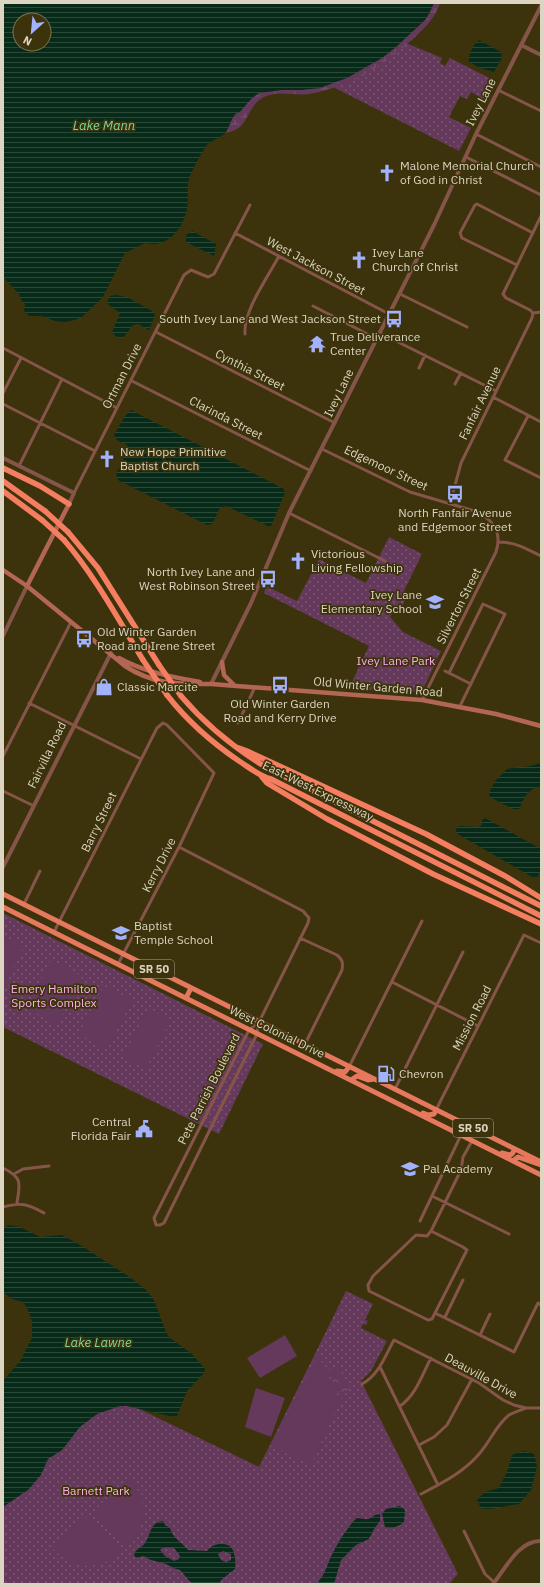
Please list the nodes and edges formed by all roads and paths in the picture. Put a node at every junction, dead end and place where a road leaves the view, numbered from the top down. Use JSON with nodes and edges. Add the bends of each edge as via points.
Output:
{"nodes":[{"id":1,"x":541,"y":6,"type":"edge"},
{"id":2,"x":521,"y":45,"type":"junction"},
{"id":3,"x":541,"y":55,"type":"edge"},
{"id":4,"x":498,"y":90,"type":"junction"},
{"id":5,"x":541,"y":111,"type":"edge"},
{"id":6,"x":476,"y":134,"type":"junction"},
{"id":7,"x":466,"y":157,"type":"junction"},
{"id":8,"x":541,"y":167,"type":"edge"},
{"id":9,"x":541,"y":196,"type":"edge"},
{"id":10,"x":250,"y":205,"type":"dead end"},
{"id":11,"x":541,"y":216,"type":"edge"},
{"id":12,"x":235,"y":233,"type":"junction"},
{"id":13,"x":532,"y":233,"type":"junction"},
{"id":14,"x":279,"y":256,"type":"junction"},
{"id":15,"x":516,"y":265,"type":"junction"},
{"id":16,"x":400,"y":294,"type":"junction"},
{"id":17,"x":313,"y":306,"type":"dead end"},
{"id":18,"x":541,"y":312,"type":"edge"},
{"id":19,"x":533,"y":313,"type":"junction"},
{"id":20,"x":390,"y":314,"type":"junction"},
{"id":21,"x":467,"y":327,"type":"dead end"},
{"id":22,"x":156,"y":332,"type":"junction"},
{"id":23,"x":380,"y":333,"type":"junction"},
{"id":24,"x":245,"y":334,"type":"dead end"},
{"id":25,"x":377,"y":339,"type":"junction"},
{"id":26,"x":3,"y":348,"type":"edge"},
{"id":27,"x":425,"y":356,"type":"junction"},
{"id":28,"x":21,"y":358,"type":"junction"},
{"id":29,"x":419,"y":368,"type":"dead end"},
{"id":30,"x":461,"y":374,"type":"junction"},
{"id":31,"x":62,"y":379,"type":"junction"},
{"id":32,"x":132,"y":381,"type":"junction"},
{"id":33,"x":455,"y":384,"type":"dead end"},
{"id":34,"x":496,"y":391,"type":"junction"},
{"id":35,"x":3,"y":393,"type":"edge"},
{"id":36,"x":493,"y":398,"type":"junction"},
{"id":37,"x":3,"y":404,"type":"edge"},
{"id":38,"x":118,"y":408,"type":"junction"},
{"id":39,"x":528,"y":416,"type":"junction"},
{"id":40,"x":541,"y":422,"type":"edge"},
{"id":41,"x":40,"y":423,"type":"junction"},
{"id":42,"x":335,"y":423,"type":"junction"},
{"id":43,"x":322,"y":449,"type":"junction"},
{"id":44,"x":95,"y":451,"type":"junction"},
{"id":45,"x":3,"y":458,"type":"edge"},
{"id":46,"x":19,"y":466,"type":"junction"},
{"id":47,"x":3,"y":468,"type":"edge"},
{"id":48,"x":311,"y":472,"type":"junction"},
{"id":49,"x":541,"y":478,"type":"edge"},
{"id":50,"x":3,"y":480,"type":"edge"},
{"id":51,"x":3,"y":491,"type":"edge"},
{"id":52,"x":74,"y":493,"type":"junction"},
{"id":53,"x":69,"y":504,"type":"junction"},
{"id":54,"x":450,"y":504,"type":"junction"},
{"id":55,"x":289,"y":513,"type":"junction"},
{"id":56,"x":499,"y":542,"type":"junction"},
{"id":57,"x":541,"y":556,"type":"edge"},
{"id":58,"x":385,"y":561,"type":"dead end"},
{"id":59,"x":3,"y":570,"type":"edge"},
{"id":60,"x":27,"y":586,"type":"junction"},
{"id":61,"x":71,"y":622,"type":"junction"},
{"id":62,"x":3,"y":636,"type":"edge"},
{"id":63,"x":111,"y":654,"type":"junction"},
{"id":64,"x":222,"y":662,"type":"junction"},
{"id":65,"x":445,"y":671,"type":"dead end"},
{"id":66,"x":449,"y":673,"type":"junction"},
{"id":67,"x":211,"y":684,"type":"junction"},
{"id":68,"x":471,"y":684,"type":"junction"},
{"id":69,"x":234,"y":685,"type":"junction"},
{"id":70,"x":255,"y":687,"type":"junction"},
{"id":71,"x":422,"y":700,"type":"junction"},
{"id":72,"x":30,"y":703,"type":"junction"},
{"id":73,"x":460,"y":706,"type":"junction"},
{"id":74,"x":238,"y":723,"type":"dead end"},
{"id":75,"x":74,"y":725,"type":"junction"},
{"id":76,"x":541,"y":726,"type":"edge"},
{"id":77,"x":236,"y":747,"type":"junction"},
{"id":78,"x":3,"y":756,"type":"edge"},
{"id":79,"x":141,"y":758,"type":"junction"},
{"id":80,"x":214,"y":773,"type":"joint"},
{"id":81,"x":262,"y":776,"type":"junction"},
{"id":82,"x":3,"y":791,"type":"edge"},
{"id":83,"x":34,"y":806,"type":"junction"},
{"id":84,"x":179,"y":847,"type":"junction"},
{"id":85,"x":3,"y":867,"type":"edge"},
{"id":86,"x":40,"y":871,"type":"dead end"},
{"id":87,"x":530,"y":891,"type":"junction"},
{"id":88,"x":3,"y":894,"type":"edge"},
{"id":89,"x":541,"y":895,"type":"edge"},
{"id":90,"x":541,"y":898,"type":"edge"},
{"id":91,"x":24,"y":904,"type":"junction"},
{"id":92,"x":541,"y":906,"type":"edge"},
{"id":93,"x":3,"y":907,"type":"edge"},
{"id":94,"x":541,"y":916,"type":"edge"},
{"id":95,"x":422,"y":921,"type":"dead end"},
{"id":96,"x":59,"y":922,"type":"junction"},
{"id":97,"x":541,"y":924,"type":"edge"},
{"id":98,"x":54,"y":932,"type":"junction"},
{"id":99,"x":300,"y":938,"type":"junction"},
{"id":100,"x":541,"y":944,"type":"edge"},
{"id":101,"x":463,"y":952,"type":"dead end"},
{"id":102,"x":123,"y":954,"type":"junction"},
{"id":103,"x":118,"y":964,"type":"junction"},
{"id":104,"x":392,"y":982,"type":"junction"},
{"id":105,"x":192,"y":988,"type":"junction"},
{"id":106,"x":186,"y":998,"type":"junction"},
{"id":107,"x":437,"y":1005,"type":"junction"},
{"id":108,"x":259,"y":1022,"type":"junction"},
{"id":109,"x":478,"y":1026,"type":"junction"},
{"id":110,"x":249,"y":1030,"type":"junction"},
{"id":111,"x":257,"y":1034,"type":"junction"},
{"id":112,"x":304,"y":1044,"type":"junction"},
{"id":113,"x":320,"y":1065,"type":"junction"},
{"id":114,"x":349,"y":1067,"type":"junction"},
{"id":115,"x":375,"y":1079,"type":"junction"},
{"id":116,"x":351,"y":1080,"type":"junction"},
{"id":117,"x":395,"y":1089,"type":"junction"},
{"id":118,"x":406,"y":1108,"type":"junction"},
{"id":119,"x":436,"y":1110,"type":"junction"},
{"id":120,"x":461,"y":1135,"type":"junction"},
{"id":121,"x":472,"y":1141,"type":"junction"},
{"id":122,"x":486,"y":1148,"type":"junction"},
{"id":123,"x":515,"y":1149,"type":"junction"},
{"id":124,"x":513,"y":1161,"type":"junction"},
{"id":125,"x":541,"y":1164,"type":"edge"},
{"id":126,"x":49,"y":1166,"type":"dead end"},
{"id":127,"x":3,"y":1168,"type":"edge"},
{"id":128,"x":14,"y":1174,"type":"junction"},
{"id":129,"x":541,"y":1175,"type":"edge"},
{"id":130,"x":432,"y":1196,"type":"junction"},
{"id":131,"x":445,"y":1202,"type":"junction"},
{"id":132,"x":17,"y":1203,"type":"junction"},
{"id":133,"x":3,"y":1207,"type":"edge"},
{"id":134,"x":44,"y":1213,"type":"dead end"},
{"id":135,"x":420,"y":1221,"type":"dead end"},
{"id":136,"x":431,"y":1231,"type":"junction"},
{"id":137,"x":509,"y":1234,"type":"dead end"},
{"id":138,"x":463,"y":1280,"type":"dead end"},
{"id":139,"x":539,"y":1304,"type":"edge"},
{"id":140,"x":435,"y":1313,"type":"junction"},
{"id":141,"x":490,"y":1314,"type":"dead end"},
{"id":142,"x":445,"y":1318,"type":"junction"},
{"id":143,"x":480,"y":1335,"type":"junction"},
{"id":144,"x":431,"y":1358,"type":"junction"},
{"id":145,"x":380,"y":1367,"type":"junction"},
{"id":146,"x":472,"y":1379,"type":"junction"},
{"id":147,"x":362,"y":1384,"type":"dead end"},
{"id":148,"x":400,"y":1406,"type":"junction"},
{"id":149,"x":526,"y":1408,"type":"junction"},
{"id":150,"x":541,"y":1408,"type":"edge"},
{"id":151,"x":419,"y":1445,"type":"junction"},
{"id":152,"x":438,"y":1485,"type":"junction"},
{"id":153,"x":421,"y":1494,"type":"dead end"},
{"id":154,"x":464,"y":1531,"type":"dead end"},
{"id":155,"x":541,"y":1541,"type":"edge"},
{"id":156,"x":494,"y":1583,"type":"edge"}],
"edges":[{"from":1,"to":2,"type":"street","name":"Ivey Lane"},
{"from":2,"to":3,"type":"street"},
{"from":2,"to":4,"type":"street","name":"Ivey Lane"},
{"from":4,"to":5,"type":"street"},
{"from":4,"to":6,"type":"street","name":"Ivey Lane"},
{"from":6,"to":7,"type":"street","name":"Ivey Lane"},
{"from":6,"to":8,"type":"street"},
{"from":7,"to":9,"type":"street"},
{"from":7,"to":16,"type":"street","name":"Ivey Lane"},
{"from":10,"to":12,"type":"street","name":"Ortman Drive"},
{"from":11,"to":13,"type":"street"},
{"from":12,"to":14,"type":"street","name":"West Jackson Street"},
{"from":12,"to":22,"type":"street","name":"Ortman Drive","via":[[212,276],[205,276],[194,270],[186,272]]},
{"from":13,"to":15,"type":"street"},
{"from":13,"to":15,"type":"street","via":[[478,204],[475,205],[460,234],[462,238]]},
{"from":14,"to":20,"type":"street","name":"West Jackson Street"},
{"from":14,"to":24,"type":"street","via":[[248,314],[244,325]]},
{"from":15,"to":19,"type":"street","via":[[503,294]]},
{"from":16,"to":20,"type":"street","name":"Ivey Lane"},
{"from":16,"to":21,"type":"street"},
{"from":17,"to":25,"type":"street"},
{"from":18,"to":19,"type":"street"},
{"from":19,"to":34,"type":"street","name":"Fanfair Avenue"},
{"from":20,"to":23,"type":"street","name":"Ivey Lane"},
{"from":22,"to":32,"type":"street","name":"Ortman Drive"},
{"from":22,"to":42,"type":"street","name":"Cynthia Street"},
{"from":23,"to":25,"type":"street","name":"Ivey Lane"},
{"from":23,"to":27,"type":"street"},
{"from":25,"to":42,"type":"street","name":"Ivey Lane"},
{"from":26,"to":28,"type":"street"},
{"from":27,"to":29,"type":"street"},
{"from":27,"to":30,"type":"street"},
{"from":28,"to":31,"type":"street"},
{"from":28,"to":35,"type":"street"},
{"from":30,"to":33,"type":"street"},
{"from":30,"to":34,"type":"street"},
{"from":31,"to":38,"type":"street"},
{"from":31,"to":41,"type":"street"},
{"from":32,"to":38,"type":"street","name":"Ortman Drive"},
{"from":32,"to":48,"type":"street","name":"Clarinda Street"},
{"from":34,"to":36,"type":"street","name":"Fanfair Avenue"},
{"from":36,"to":39,"type":"street"},
{"from":36,"to":54,"type":"street","name":"Fanfair Avenue","via":[[459,468]]},
{"from":37,"to":41,"type":"street"},
{"from":38,"to":44,"type":"street","name":"Ortman Drive"},
{"from":39,"to":40,"type":"street"},
{"from":39,"to":49,"type":"street","via":[[506,460]]},
{"from":41,"to":44,"type":"street"},
{"from":41,"to":46,"type":"street"},
{"from":42,"to":43,"type":"street","name":"Ivey Lane"},
{"from":43,"to":48,"type":"street","name":"Ivey Lane"},
{"from":43,"to":54,"type":"street","name":"Edgemoor Street","via":[[410,492]]},
{"from":44,"to":52,"type":"street","name":"Ortman Drive"},
{"from":45,"to":46,"type":"street"},
{"from":46,"to":52,"type":"street"},
{"from":47,"to":53,"type":"highway"},
{"from":48,"to":55,"type":"street","name":"Ivey Lane"},
{"from":50,"to":77,"type":"highway","name":"East-West Expressway","bridge":true,"via":[[45,510],[68,532],[98,568],[181,696],[211,727]]},
{"from":51,"to":81,"type":"highway","name":"East-West Expressway","bridge":true,"via":[[64,540],[96,584],[167,695],[193,725],[214,744]]},
{"from":52,"to":53,"type":"street","name":"Ortman Drive"},
{"from":53,"to":60,"type":"main road","name":"Ortman Drive"},
{"from":54,"to":56,"type":"street","name":"Edgemoor Street","via":[[487,517],[496,530]]},
{"from":55,"to":58,"type":"street"},
{"from":55,"to":64,"type":"street","name":"Ivey Lane","via":[[251,603]]},
{"from":56,"to":57,"type":"street","via":[[516,544]]},
{"from":56,"to":71,"type":"street","name":"Silverton Street"},
{"from":59,"to":60,"type":"main road","name":"Old Winter Garden Road"},
{"from":60,"to":61,"type":"main road","name":"Old Winter Garden Road"},
{"from":60,"to":62,"type":"street"},
{"from":61,"to":63,"type":"main road","name":"Old Winter Garden Road"},
{"from":61,"to":72,"type":"street"},
{"from":63,"to":67,"type":"main road","name":"Old Winter Garden Road","via":[[143,669]]},
{"from":63,"to":67,"type":"main road","name":"Old Winter Garden Road","via":[[125,666],[149,678],[177,684]]},
{"from":63,"to":75,"type":"street","name":"Fairvilla Road"},
{"from":64,"to":67,"type":"street","name":"Ivey Lane"},
{"from":64,"to":69,"type":"main road","via":[[224,675]]},
{"from":65,"to":66,"type":"street"},
{"from":66,"to":68,"type":"street"},
{"from":66,"to":68,"type":"street","via":[[483,604],[505,614]]},
{"from":67,"to":69,"type":"main road","name":"Old Winter Garden Road"},
{"from":68,"to":73,"type":"street"},
{"from":69,"to":70,"type":"main road","name":"Old Winter Garden Road"},
{"from":70,"to":71,"type":"main road","name":"Old Winter Garden Road"},
{"from":70,"to":74,"type":"street"},
{"from":71,"to":73,"type":"main road","name":"Old Winter Garden Road"},
{"from":72,"to":75,"type":"street"},
{"from":72,"to":78,"type":"street"},
{"from":73,"to":76,"type":"main road","name":"Old Winter Garden Road"},
{"from":75,"to":79,"type":"street"},
{"from":75,"to":83,"type":"street","name":"Fairvilla Road"},
{"from":77,"to":87,"type":"highway","via":[[426,834]]},
{"from":77,"to":92,"type":"highway","name":"East-West Expressway","via":[[271,770]]},
{"from":79,"to":80,"type":"street","name":"Barry Street","via":[[156,728],[163,724],[167,725]]},
{"from":79,"to":96,"type":"street","name":"Barry Street"},
{"from":80,"to":84,"type":"street","name":"Kerry Drive"},
{"from":81,"to":94,"type":"highway","name":"East-West Expressway"},
{"from":81,"to":97,"type":"highway","via":[[267,783],[327,819],[434,874]]},
{"from":82,"to":83,"type":"street"},
{"from":83,"to":85,"type":"street","name":"Fairvilla Road"},
{"from":84,"to":99,"type":"street","via":[[303,911],[308,915],[308,923]]},
{"from":84,"to":102,"type":"street","name":"Kerry Drive"},
{"from":86,"to":91,"type":"street"},
{"from":87,"to":89,"type":"highway"},
{"from":87,"to":90,"type":"highway"},
{"from":88,"to":91,"type":"highway","name":"West Colonial Drive","number":"SR 50"},
{"from":91,"to":96,"type":"highway","name":"West Colonial Drive","number":"SR 50"},
{"from":93,"to":98,"type":"highway","name":"West Colonial Drive","number":"SR 50"},
{"from":95,"to":104,"type":"street"},
{"from":96,"to":98,"type":"street","name":"Barry Street"},
{"from":96,"to":102,"type":"highway","name":"West Colonial Drive","number":"SR 50"},
{"from":98,"to":103,"type":"highway","name":"West Colonial Drive","number":"SR 50"},
{"from":99,"to":108,"type":"street"},
{"from":99,"to":112,"type":"street","via":[[337,955],[343,963],[342,970]]},
{"from":100,"to":109,"type":"street","name":"Mission Road","via":[[524,935]]},
{"from":101,"to":107,"type":"street"},
{"from":102,"to":103,"type":"street","name":"Kerry Drive"},
{"from":102,"to":105,"type":"highway","name":"West Colonial Drive","number":"SR 50"},
{"from":103,"to":106,"type":"highway","name":"West Colonial Drive","number":"SR 50"},
{"from":104,"to":107,"type":"street"},
{"from":104,"to":114,"type":"street"},
{"from":105,"to":106,"type":"highway"},
{"from":105,"to":108,"type":"highway","name":"West Colonial Drive","number":"SR 50"},
{"from":106,"to":110,"type":"highway","name":"West Colonial Drive","number":"SR 50"},
{"from":107,"to":109,"type":"street"},
{"from":107,"to":117,"type":"street"},
{"from":108,"to":110,"type":"street","name":"Pete Parrish Boulevard"},
{"from":108,"to":111,"type":"street","name":"Pete Parrish Boulevard"},
{"from":108,"to":112,"type":"highway","name":"West Colonial Drive","number":"SR 50"},
{"from":109,"to":119,"type":"street","name":"Mission Road"},
{"from":110,"to":111,"type":"highway","name":"West Colonial Drive","number":"SR 50"},
{"from":110,"to":111,"type":"street","name":"Pete Parrish Boulevard","via":[[154,1218],[156,1225],[164,1223]]},
{"from":111,"to":113,"type":"highway","name":"West Colonial Drive","number":"SR 50"},
{"from":112,"to":114,"type":"highway","name":"West Colonial Drive","number":"SR 50"},
{"from":113,"to":114,"type":"highway","via":[[325,1064],[342,1072],[347,1071]]},
{"from":113,"to":116,"type":"highway","name":"West Colonial Drive","number":"SR 50"},
{"from":114,"to":115,"type":"highway","name":"West Colonial Drive","number":"SR 50"},
{"from":115,"to":116,"type":"highway","via":[[368,1080],[357,1076]]},
{"from":115,"to":117,"type":"highway","name":"West Colonial Drive","number":"SR 50"},
{"from":116,"to":118,"type":"highway","name":"West Colonial Drive","number":"SR 50"},
{"from":117,"to":119,"type":"highway","name":"West Colonial Drive","number":"SR 50"},
{"from":118,"to":119,"type":"highway","via":[[410,1106],[431,1116]]},
{"from":118,"to":120,"type":"highway","name":"West Colonial Drive","number":"SR 50"},
{"from":119,"to":123,"type":"highway","name":"West Colonial Drive","number":"SR 50"},
{"from":120,"to":121,"type":"highway","name":"West Colonial Drive","number":"SR 50"},
{"from":120,"to":130,"type":"street"},
{"from":121,"to":122,"type":"highway","name":"West Colonial Drive","number":"SR 50"},
{"from":121,"to":131,"type":"street"},
{"from":122,"to":123,"type":"highway","via":[[510,1155]]},
{"from":122,"to":124,"type":"highway","name":"West Colonial Drive","number":"SR 50"},
{"from":123,"to":125,"type":"highway","name":"West Colonial Drive","number":"SR 50"},
{"from":124,"to":125,"type":"highway","via":[[518,1157]]},
{"from":124,"to":129,"type":"highway","name":"West Colonial Drive","number":"SR 50"},
{"from":126,"to":128,"type":"street","via":[[23,1169]]},
{"from":127,"to":128,"type":"street"},
{"from":128,"to":132,"type":"street","via":[[20,1185]]},
{"from":130,"to":131,"type":"street"},
{"from":130,"to":135,"type":"street"},
{"from":131,"to":136,"type":"street"},
{"from":131,"to":137,"type":"street"},
{"from":132,"to":133,"type":"street"},
{"from":132,"to":134,"type":"street","via":[[34,1207]]},
{"from":136,"to":140,"type":"street","via":[[467,1250]]},
{"from":136,"to":140,"type":"street","via":[[427,1236],[416,1234],[368,1284],[369,1291],[428,1320],[432,1319]]},
{"from":138,"to":142,"type":"street"},
{"from":139,"to":143,"type":"street","via":[[514,1352]]},
{"from":140,"to":142,"type":"street"},
{"from":141,"to":143,"type":"street"},
{"from":142,"to":143,"type":"street"},
{"from":144,"to":145,"type":"street","name":"Deauville Drive","via":[[394,1340]]},
{"from":144,"to":146,"type":"street","name":"Deauville Drive"},
{"from":144,"to":148,"type":"street","via":[[413,1393]]},
{"from":145,"to":147,"type":"street","via":[[374,1376]]},
{"from":145,"to":148,"type":"street"},
{"from":146,"to":149,"type":"street","name":"Deauville Drive","via":[[503,1400]]},
{"from":146,"to":151,"type":"street","via":[[447,1425],[434,1437]]},
{"from":148,"to":151,"type":"street"},
{"from":149,"to":150,"type":"street","name":"Deauville Drive"},
{"from":149,"to":152,"type":"street","via":[[502,1421],[479,1455],[458,1473]]},
{"from":151,"to":152,"type":"street"},
{"from":152,"to":153,"type":"street"},
{"from":154,"to":156,"type":"street","via":[[485,1574]]},
{"from":155,"to":156,"type":"street","via":[[527,1544],[518,1551]]}]}
